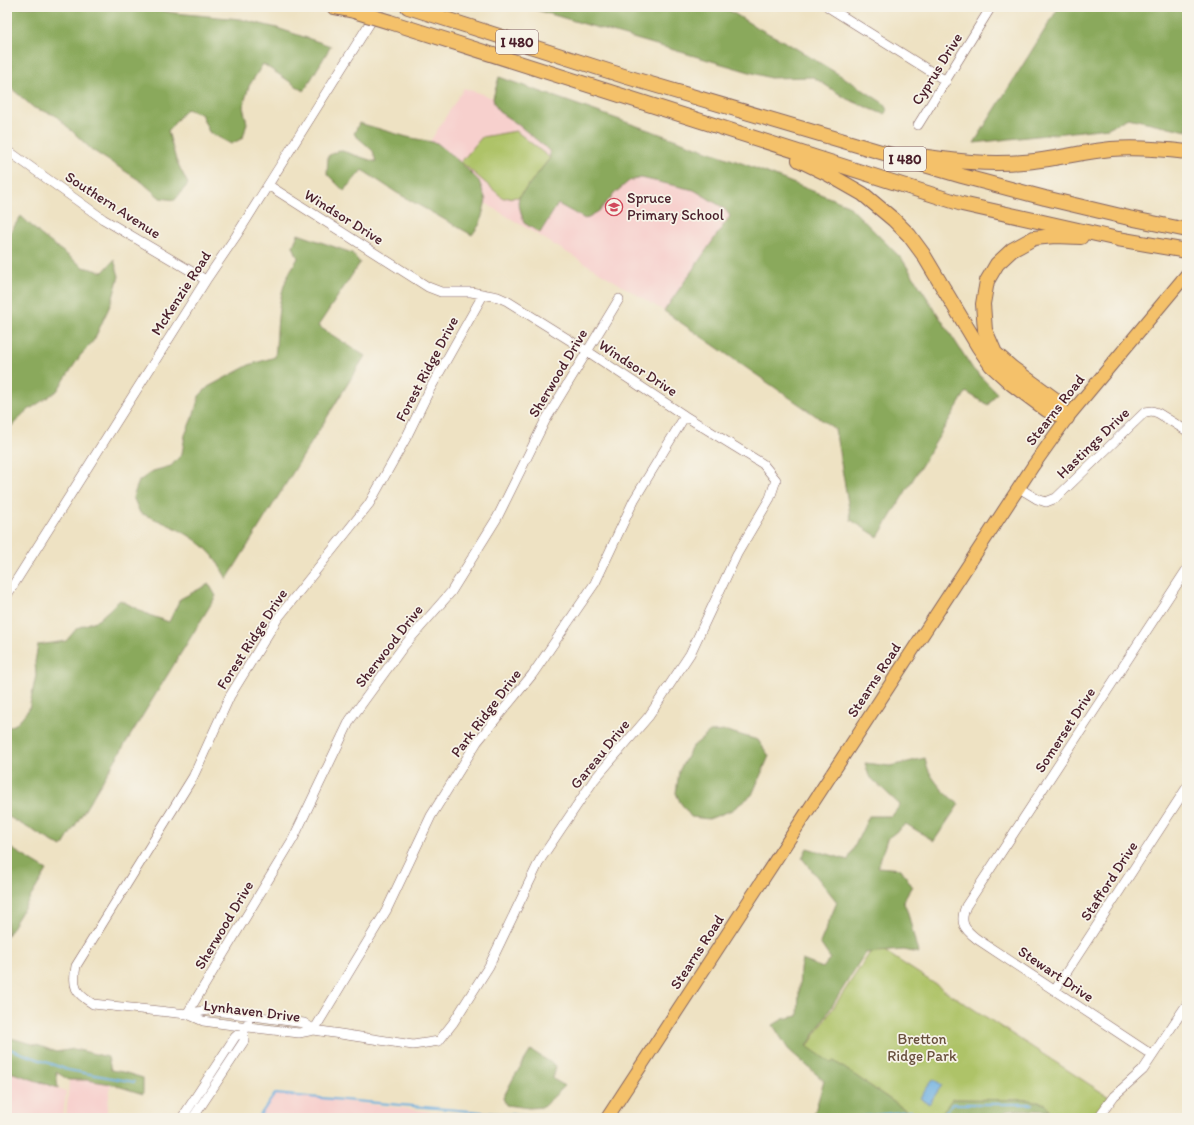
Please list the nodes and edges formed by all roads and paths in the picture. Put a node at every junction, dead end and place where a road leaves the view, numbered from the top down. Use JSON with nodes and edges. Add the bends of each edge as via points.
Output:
{"nodes":[{"id":1,"x":334,"y":7,"type":"edge"},
{"id":2,"x":380,"y":7,"type":"edge"},
{"id":3,"x":408,"y":7,"type":"edge"},
{"id":4,"x":828,"y":7,"type":"edge"},
{"id":5,"x":991,"y":7,"type":"edge"},
{"id":6,"x":946,"y":81,"type":"junction"},
{"id":7,"x":918,"y":124,"type":"dead end"},
{"id":8,"x":756,"y":138,"type":"junction"},
{"id":9,"x":869,"y":149,"type":"junction"},
{"id":10,"x":1187,"y":152,"type":"edge"},
{"id":11,"x":8,"y":154,"type":"edge"},
{"id":12,"x":268,"y":185,"type":"junction"},
{"id":13,"x":1187,"y":230,"type":"edge"},
{"id":14,"x":1118,"y":239,"type":"junction"},
{"id":15,"x":1187,"y":251,"type":"edge"},
{"id":16,"x":1186,"y":276,"type":"edge"},
{"id":17,"x":206,"y":280,"type":"junction"},
{"id":18,"x":483,"y":294,"type":"junction"},
{"id":19,"x":619,"y":299,"type":"dead end"},
{"id":20,"x":587,"y":351,"type":"junction"},
{"id":21,"x":685,"y":416,"type":"junction"},
{"id":22,"x":1067,"y":418,"type":"junction"},
{"id":23,"x":1187,"y":431,"type":"edge"},
{"id":24,"x":776,"y":480,"type":"joint"},
{"id":25,"x":1019,"y":488,"type":"junction"},
{"id":26,"x":1187,"y":569,"type":"edge"},
{"id":27,"x":7,"y":595,"type":"edge"},
{"id":28,"x":1187,"y":787,"type":"edge"},
{"id":29,"x":966,"y":906,"type":"joint"},
{"id":30,"x":74,"y":987,"type":"joint"},
{"id":31,"x":1055,"y":990,"type":"junction"},
{"id":32,"x":1187,"y":1004,"type":"edge"},
{"id":33,"x":187,"y":1014,"type":"junction"},
{"id":34,"x":252,"y":1016,"type":"junction"},
{"id":35,"x":245,"y":1028,"type":"junction"},
{"id":36,"x":314,"y":1030,"type":"junction"},
{"id":37,"x":439,"y":1041,"type":"joint"},
{"id":38,"x":1152,"y":1055,"type":"junction"},
{"id":39,"x":182,"y":1118,"type":"edge"},
{"id":40,"x":193,"y":1118,"type":"edge"},
{"id":41,"x":607,"y":1118,"type":"edge"},
{"id":42,"x":1098,"y":1118,"type":"edge"}],
"edges":[{"from":1,"to":8,"type":"highway","number":"I 480","bridge":true,"via":[[390,22]]},
{"from":2,"to":12,"type":"street","name":"McKenzie Road"},
{"from":3,"to":9,"type":"highway","number":"I 480","via":[[627,77]]},
{"from":4,"to":6,"type":"street"},
{"from":5,"to":6,"type":"street","name":"Cyprus Drive"},
{"from":6,"to":7,"type":"street","name":"Cyprus Drive"},
{"from":8,"to":14,"type":"highway","number":"I 480","via":[[962,204]]},
{"from":8,"to":22,"type":"highway","via":[[863,194],[894,220],[923,254],[991,365],[1047,410]]},
{"from":9,"to":10,"type":"highway","via":[[988,164],[1024,162],[1110,149],[1149,148]]},
{"from":9,"to":13,"type":"highway","number":"I 480","via":[[1045,198]]},
{"from":11,"to":17,"type":"street","name":"Southern Avenue","via":[[103,219]]},
{"from":12,"to":17,"type":"street","name":"McKenzie Road"},
{"from":12,"to":18,"type":"street","name":"Windsor Drive","via":[[428,287],[441,292]]},
{"from":14,"to":15,"type":"highway","number":"I 480"},
{"from":14,"to":22,"type":"highway","via":[[1055,236],[1034,238],[1012,250],[997,264],[987,281],[983,304],[985,330],[995,353],[1053,398]]},
{"from":16,"to":22,"type":"main road","name":"Stearns Road"},
{"from":17,"to":27,"type":"street","name":"McKenzie Road"},
{"from":18,"to":20,"type":"street","name":"Windsor Drive","via":[[507,301]]},
{"from":18,"to":30,"type":"street","name":"Forest Ridge Drive","via":[[369,504],[278,618],[230,696],[193,777],[76,966]]},
{"from":19,"to":20,"type":"street","name":"Sherwood Drive"},
{"from":20,"to":21,"type":"street","name":"Windsor Drive"},
{"from":20,"to":33,"type":"street","name":"Sherwood Drive","via":[[545,421],[497,518],[451,592],[403,647],[350,720],[292,839]]},
{"from":21,"to":24,"type":"street","name":"Windsor Drive","via":[[763,464]]},
{"from":21,"to":36,"type":"street","name":"Park Ridge Drive","via":[[634,500],[595,583],[532,675],[477,742],[431,816],[386,911]]},
{"from":22,"to":25,"type":"main road","name":"Stearns Road"},
{"from":23,"to":25,"type":"street","name":"Hastings Drive","via":[[1158,413],[1145,412],[1056,498],[1046,502]]},
{"from":24,"to":37,"type":"street","name":"Gareau Drive","via":[[770,498],[737,554],[690,654],[650,716],[594,780],[540,860],[489,966]]},
{"from":25,"to":41,"type":"main road","name":"Stearns Road"},
{"from":26,"to":29,"type":"street","name":"Somerset Drive"},
{"from":28,"to":31,"type":"street","name":"Stafford Drive"},
{"from":29,"to":31,"type":"street","name":"Stewart Drive","via":[[962,915],[963,925],[969,933]]},
{"from":30,"to":33,"type":"street","name":"Lynhaven Drive","via":[[82,998],[93,1004]]},
{"from":31,"to":38,"type":"street","name":"Stewart Drive"},
{"from":32,"to":38,"type":"street"},
{"from":33,"to":34,"type":"street","name":"Lynhaven Drive","via":[[208,1010]]},
{"from":33,"to":35,"type":"street","name":"Lynhaven Drive","via":[[203,1021]]},
{"from":34,"to":35,"type":"street"},
{"from":34,"to":36,"type":"street","name":"Lynhaven Drive","via":[[304,1023]]},
{"from":35,"to":36,"type":"street","name":"Lynhaven Drive","via":[[299,1033]]},
{"from":35,"to":39,"type":"street","via":[[235,1037]]},
{"from":35,"to":40,"type":"street","via":[[244,1041]]},
{"from":36,"to":37,"type":"street","name":"Lynhaven Drive","via":[[413,1045]]},
{"from":38,"to":42,"type":"street","via":[[1142,1070],[1114,1096]]}]}
